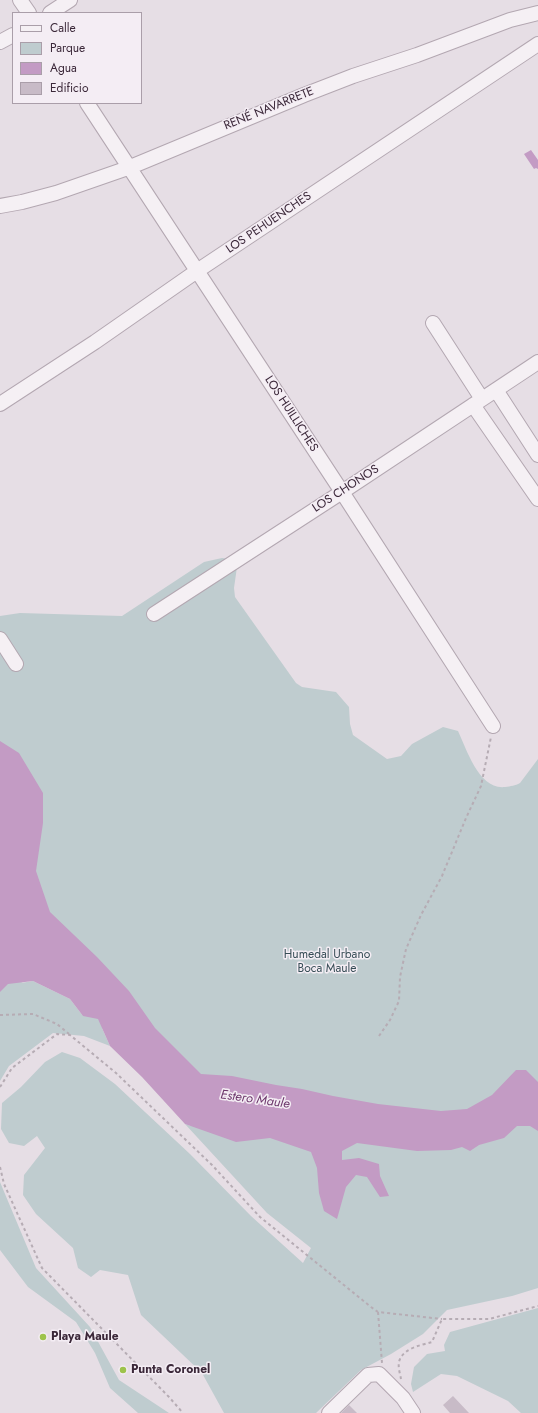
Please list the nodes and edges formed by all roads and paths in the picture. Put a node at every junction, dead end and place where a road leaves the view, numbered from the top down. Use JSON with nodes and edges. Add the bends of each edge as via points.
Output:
{"nodes":[{"id":1,"x":20,"y":0,"type":"edge"},
{"id":2,"x":70,"y":0,"type":"edge"},
{"id":3,"x":28,"y":12,"type":"edge"},
{"id":4,"x":52,"y":12,"type":"edge"},
{"id":5,"x":538,"y":13,"type":"edge"},
{"id":6,"x":12,"y":35,"type":"edge"},
{"id":7,"x":0,"y":42,"type":"edge"},
{"id":8,"x":538,"y":44,"type":"edge"},
{"id":9,"x":87,"y":104,"type":"edge"},
{"id":10,"x":128,"y":168,"type":"junction"},
{"id":11,"x":0,"y":206,"type":"edge"},
{"id":12,"x":197,"y":271,"type":"junction"},
{"id":13,"x":433,"y":323,"type":"dead end"},
{"id":14,"x":538,"y":362,"type":"edge"},
{"id":15,"x":496,"y":390,"type":"junction"},
{"id":16,"x":478,"y":402,"type":"junction"},
{"id":17,"x":0,"y":404,"type":"edge"},
{"id":18,"x":538,"y":455,"type":"edge"},
{"id":19,"x":342,"y":492,"type":"junction"},
{"id":20,"x":538,"y":499,"type":"edge"},
{"id":21,"x":154,"y":614,"type":"dead end"},
{"id":22,"x":0,"y":639,"type":"edge"},
{"id":23,"x":16,"y":664,"type":"dead end"},
{"id":24,"x":493,"y":726,"type":"joint"},
{"id":25,"x":0,"y":1015,"type":"edge"},
{"id":26,"x":70,"y":1035,"type":"junction"},
{"id":27,"x":379,"y":1036,"type":"dead end"},
{"id":28,"x":0,"y":1087,"type":"edge"},
{"id":29,"x":0,"y":1167,"type":"edge"},
{"id":30,"x":538,"y":1306,"type":"edge"},
{"id":31,"x":378,"y":1312,"type":"junction"},
{"id":32,"x":442,"y":1318,"type":"junction"},
{"id":33,"x":373,"y":1374,"type":"junction"},
{"id":34,"x":403,"y":1398,"type":"junction"},
{"id":35,"x":183,"y":1413,"type":"edge"},
{"id":36,"x":329,"y":1413,"type":"edge"},
{"id":37,"x":413,"y":1413,"type":"edge"}],
"edges":[{"from":1,"to":3,"type":"street"},
{"from":2,"to":4,"type":"street"},
{"from":5,"to":10,"type":"street","name":"RENÉ NAVARRETE","via":[[510,20],[353,76]]},
{"from":6,"to":7,"type":"street"},
{"from":8,"to":12,"type":"street","name":"LOS PEHUENCHES"},
{"from":9,"to":10,"type":"street","name":"LOS HUILLICHES"},
{"from":10,"to":11,"type":"street","name":"RENÉ NAVARRETE","via":[[56,193]]},
{"from":10,"to":12,"type":"street","name":"LOS HUILLICHES"},
{"from":12,"to":17,"type":"street","name":"LOS PEHUENCHES"},
{"from":12,"to":19,"type":"street","name":"LOS HUILLICHES"},
{"from":13,"to":16,"type":"street"},
{"from":14,"to":15,"type":"street","name":"LOS CHONOS"},
{"from":15,"to":16,"type":"street","name":"LOS CHONOS"},
{"from":15,"to":18,"type":"street"},
{"from":16,"to":19,"type":"street","name":"LOS CHONOS"},
{"from":16,"to":20,"type":"street"},
{"from":19,"to":21,"type":"street","name":"LOS CHONOS"},
{"from":19,"to":24,"type":"street","name":"LOS HUILLICHES"},
{"from":22,"to":23,"type":"street"},
{"from":24,"to":27,"type":"path","via":[[481,786],[442,876],[406,949],[400,977],[399,1001]]},
{"from":25,"to":26,"type":"path","via":[[33,1014],[57,1024]]},
{"from":26,"to":28,"type":"path","via":[[57,1034],[12,1068]]},
{"from":26,"to":31,"type":"path","via":[[116,1073],[212,1165],[260,1217]]},
{"from":29,"to":35,"type":"path","via":[[4,1184],[42,1268]]},
{"from":30,"to":32,"type":"path","via":[[489,1319]]},
{"from":31,"to":32,"type":"path"},
{"from":31,"to":33,"type":"path","via":[[383,1361]]},
{"from":32,"to":34,"type":"path","via":[[432,1342],[410,1349],[400,1359]]},
{"from":33,"to":34,"type":"street"},
{"from":33,"to":36,"type":"street"},
{"from":34,"to":37,"type":"street"}]}
